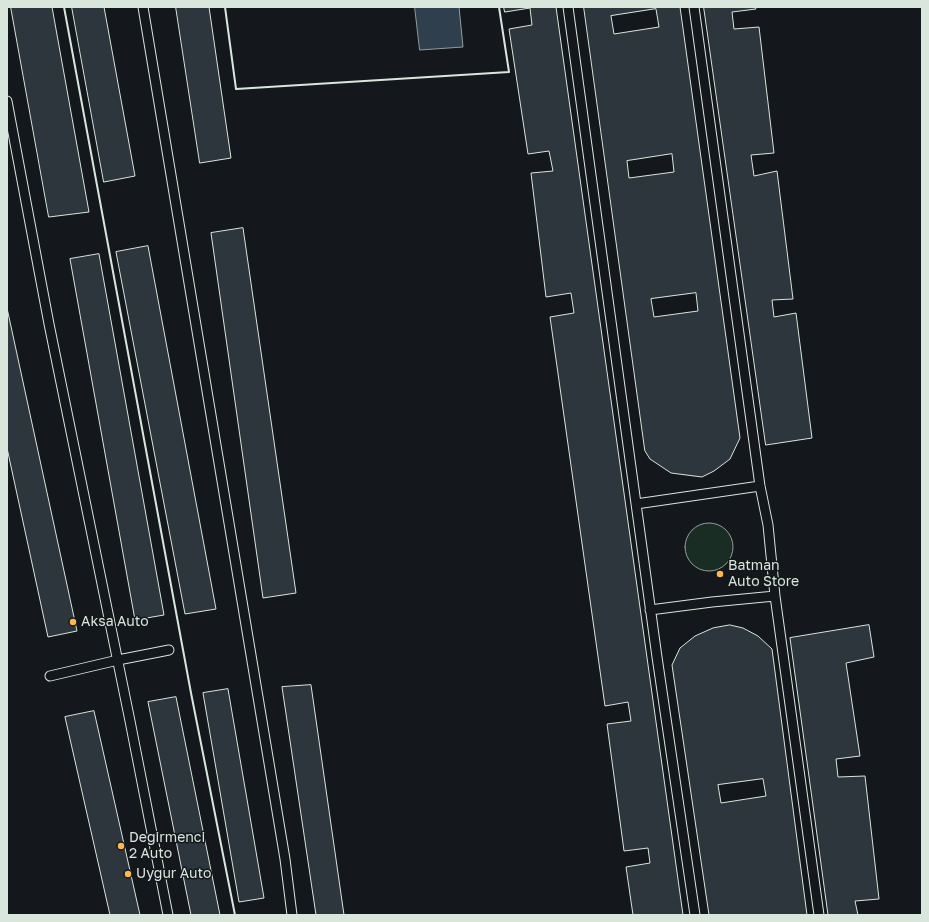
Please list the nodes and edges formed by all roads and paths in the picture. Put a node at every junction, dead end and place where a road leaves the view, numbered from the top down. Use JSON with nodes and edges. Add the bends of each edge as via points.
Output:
{"nodes":[{"id":1,"x":143,"y":7,"type":"edge"},
{"id":2,"x":568,"y":7,"type":"edge"},
{"id":3,"x":694,"y":7,"type":"edge"},
{"id":4,"x":7,"y":101,"type":"edge"},
{"id":5,"x":760,"y":486,"type":"junction"},
{"id":6,"x":636,"y":504,"type":"junction"},
{"id":7,"x":775,"y":596,"type":"junction"},
{"id":8,"x":650,"y":610,"type":"junction"},
{"id":9,"x":169,"y":650,"type":"dead end"},
{"id":10,"x":118,"y":660,"type":"junction"},
{"id":11,"x":50,"y":676,"type":"dead end"},
{"id":12,"x":168,"y":915,"type":"edge"},
{"id":13,"x":292,"y":915,"type":"edge"},
{"id":14,"x":694,"y":915,"type":"edge"},
{"id":15,"x":819,"y":915,"type":"edge"}],
"edges":[{"from":1,"to":13,"type":"lane"},
{"from":2,"to":6,"type":"lane"},
{"from":3,"to":5,"type":"lane"},
{"from":4,"to":10,"type":"lane","via":[[49,324]]},
{"from":5,"to":6,"type":"lane"},
{"from":5,"to":7,"type":"lane","via":[[768,525]]},
{"from":6,"to":8,"type":"lane"},
{"from":7,"to":8,"type":"lane"},
{"from":7,"to":15,"type":"lane"},
{"from":8,"to":14,"type":"lane"},
{"from":9,"to":10,"type":"lane"},
{"from":10,"to":11,"type":"lane"},
{"from":10,"to":12,"type":"lane"}]}
